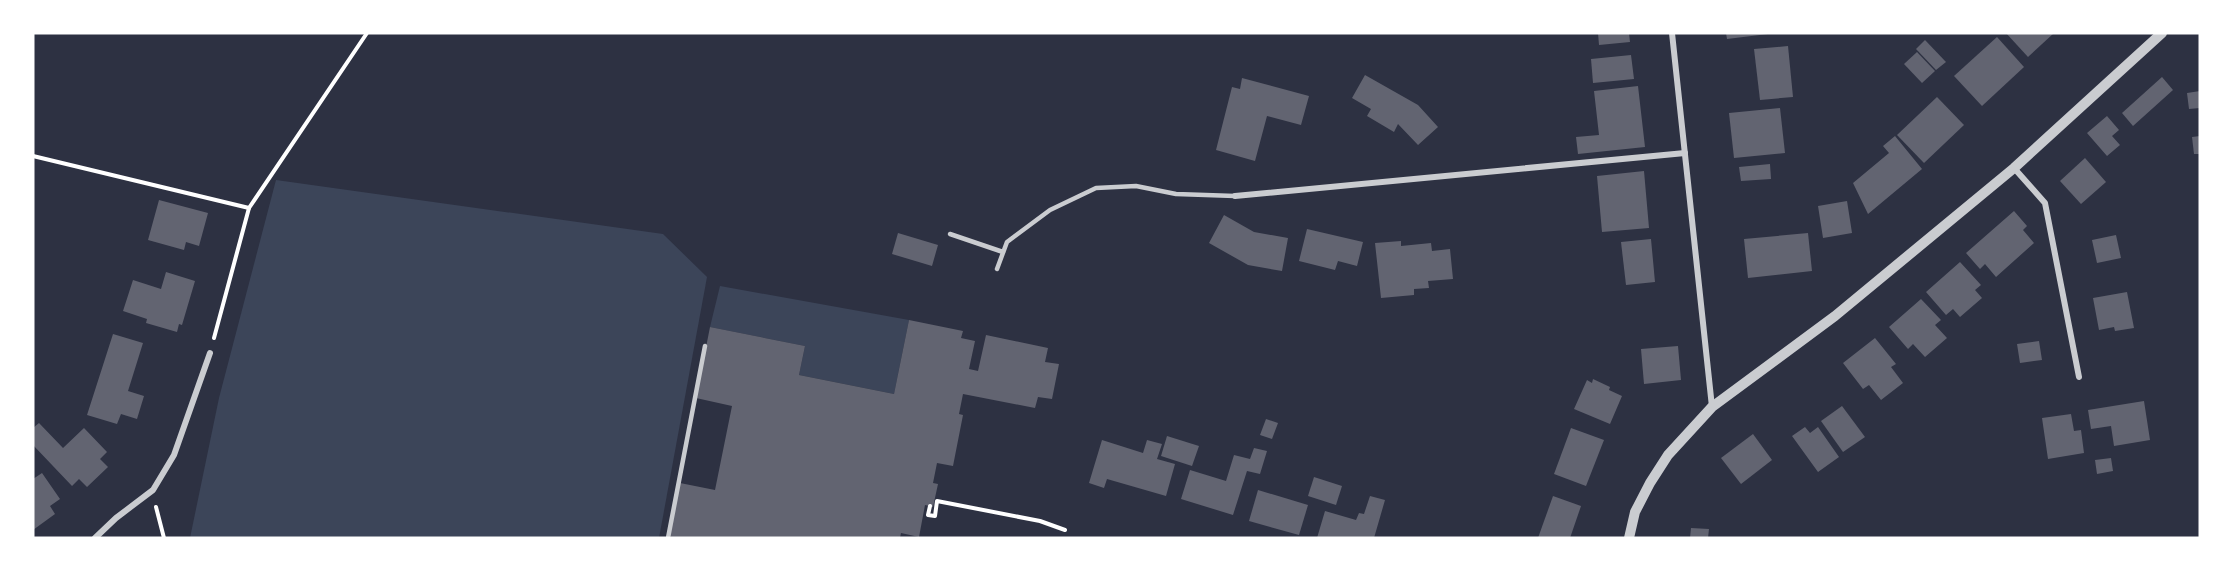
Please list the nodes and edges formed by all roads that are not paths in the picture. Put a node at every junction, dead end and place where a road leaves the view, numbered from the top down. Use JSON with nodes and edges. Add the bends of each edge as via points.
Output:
{"nodes":[{"id":1,"x":1672,"y":33,"type":"edge"},
{"id":2,"x":2162,"y":33,"type":"edge"},
{"id":3,"x":1685,"y":153,"type":"junction"},
{"id":4,"x":2014,"y":168,"type":"junction"},
{"id":5,"x":1235,"y":196,"type":"joint"},
{"id":6,"x":950,"y":234,"type":"dead end"},
{"id":7,"x":1003,"y":252,"type":"junction"},
{"id":8,"x":997,"y":269,"type":"dead end"},
{"id":9,"x":705,"y":346,"type":"dead end"},
{"id":10,"x":210,"y":353,"type":"road end"},
{"id":11,"x":2079,"y":377,"type":"dead end"},
{"id":12,"x":1712,"y":407,"type":"junction"},
{"id":13,"x":95,"y":538,"type":"edge"},
{"id":14,"x":668,"y":538,"type":"edge"},
{"id":15,"x":1629,"y":538,"type":"edge"}],
"edges":[{"from":1,"to":3,"type":"street"},
{"from":2,"to":4,"type":"street"},
{"from":3,"to":5,"type":"street"},
{"from":3,"to":12,"type":"street"},
{"from":4,"to":11,"type":"street","via":[[2045,203]]},
{"from":4,"to":12,"type":"street","via":[[1835,316]]},
{"from":5,"to":7,"type":"lane","via":[[1176,194],[1136,186],[1095,188],[1050,210],[1007,242]]},
{"from":6,"to":7,"type":"lane"},
{"from":7,"to":8,"type":"lane"},
{"from":9,"to":14,"type":"lane"},
{"from":10,"to":13,"type":"street","via":[[174,455],[153,490]]},
{"from":12,"to":15,"type":"street","via":[[1668,455],[1650,483],[1635,512]]}]}
